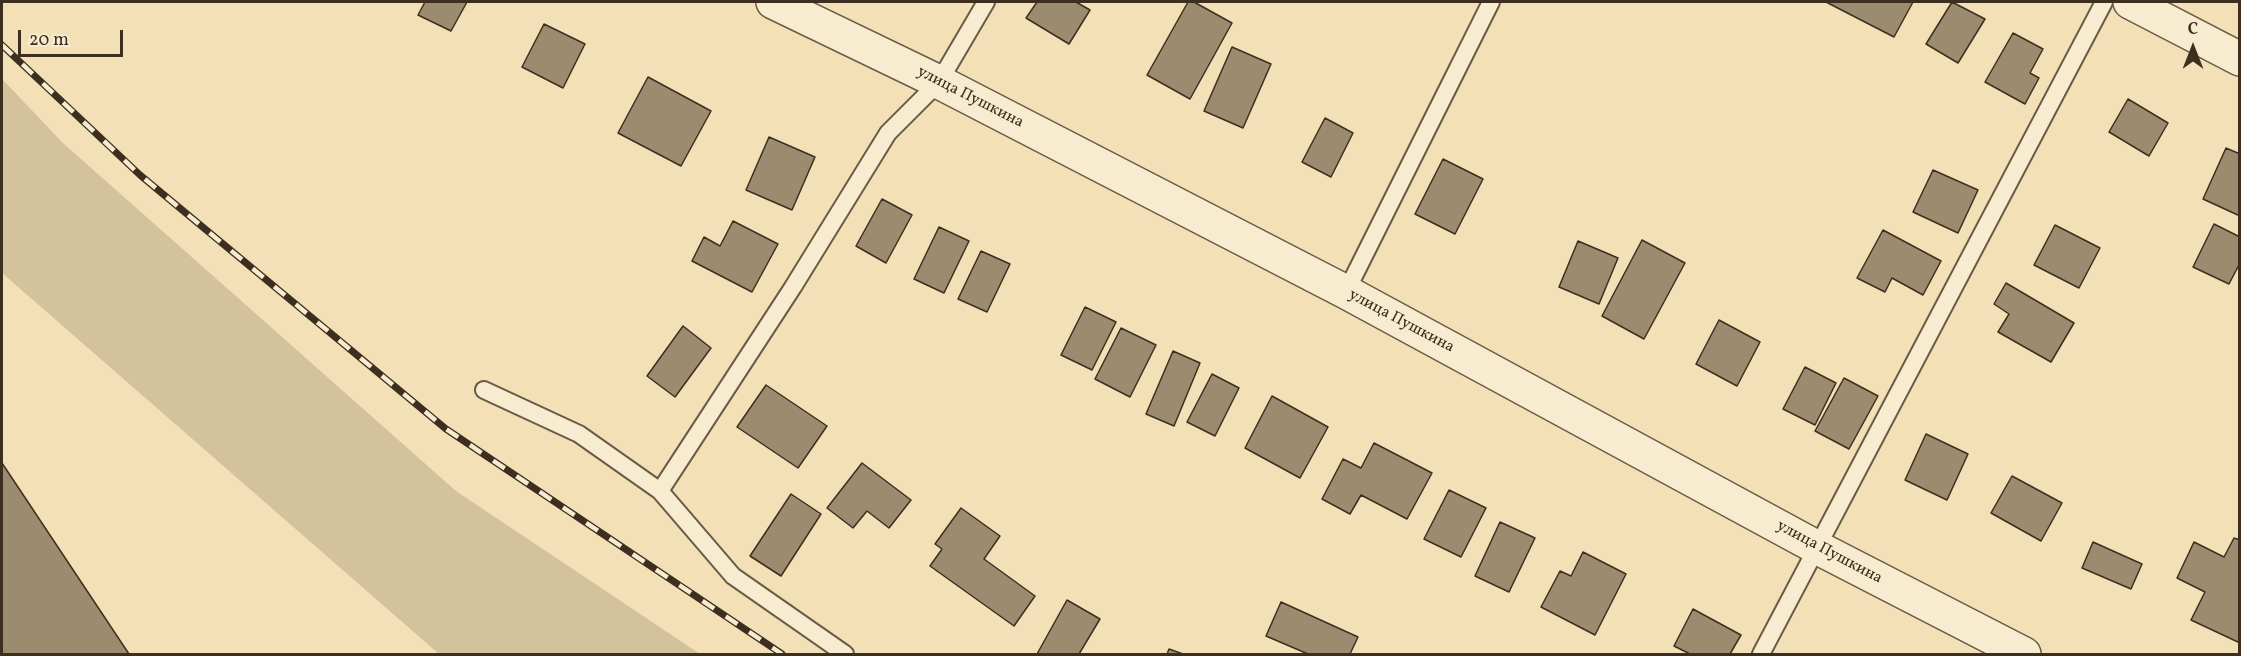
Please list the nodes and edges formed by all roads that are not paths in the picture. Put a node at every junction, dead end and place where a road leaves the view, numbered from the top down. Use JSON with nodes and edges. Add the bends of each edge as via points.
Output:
{"nodes":[{"id":1,"x":773,"y":2,"type":"edge"},
{"id":2,"x":986,"y":2,"type":"edge"},
{"id":3,"x":1491,"y":2,"type":"edge"},
{"id":4,"x":2104,"y":2,"type":"edge"},
{"id":5,"x":2130,"y":2,"type":"edge"},
{"id":6,"x":2240,"y":59,"type":"edge"},
{"id":7,"x":939,"y":82,"type":"junction"},
{"id":8,"x":1346,"y":292,"type":"junction"},
{"id":9,"x":484,"y":390,"type":"dead end"},
{"id":10,"x":660,"y":491,"type":"junction"},
{"id":11,"x":1818,"y":548,"type":"junction"},
{"id":12,"x":845,"y":654,"type":"edge"},
{"id":13,"x":1761,"y":654,"type":"edge"},
{"id":14,"x":2024,"y":654,"type":"edge"}],
"edges":[{"from":1,"to":7,"type":"street","name":"улица Пушкина"},
{"from":2,"to":7,"type":"lane"},
{"from":3,"to":8,"type":"lane"},
{"from":4,"to":11,"type":"lane"},
{"from":5,"to":6,"type":"street"},
{"from":7,"to":8,"type":"street","name":"улица Пушкина"},
{"from":7,"to":10,"type":"lane","via":[[888,134]]},
{"from":8,"to":11,"type":"street","name":"улица Пушкина"},
{"from":9,"to":10,"type":"lane","via":[[579,434]]},
{"from":10,"to":12,"type":"lane","via":[[733,576]]},
{"from":11,"to":13,"type":"lane"},
{"from":11,"to":14,"type":"street","name":"улица Пушкина"}]}
